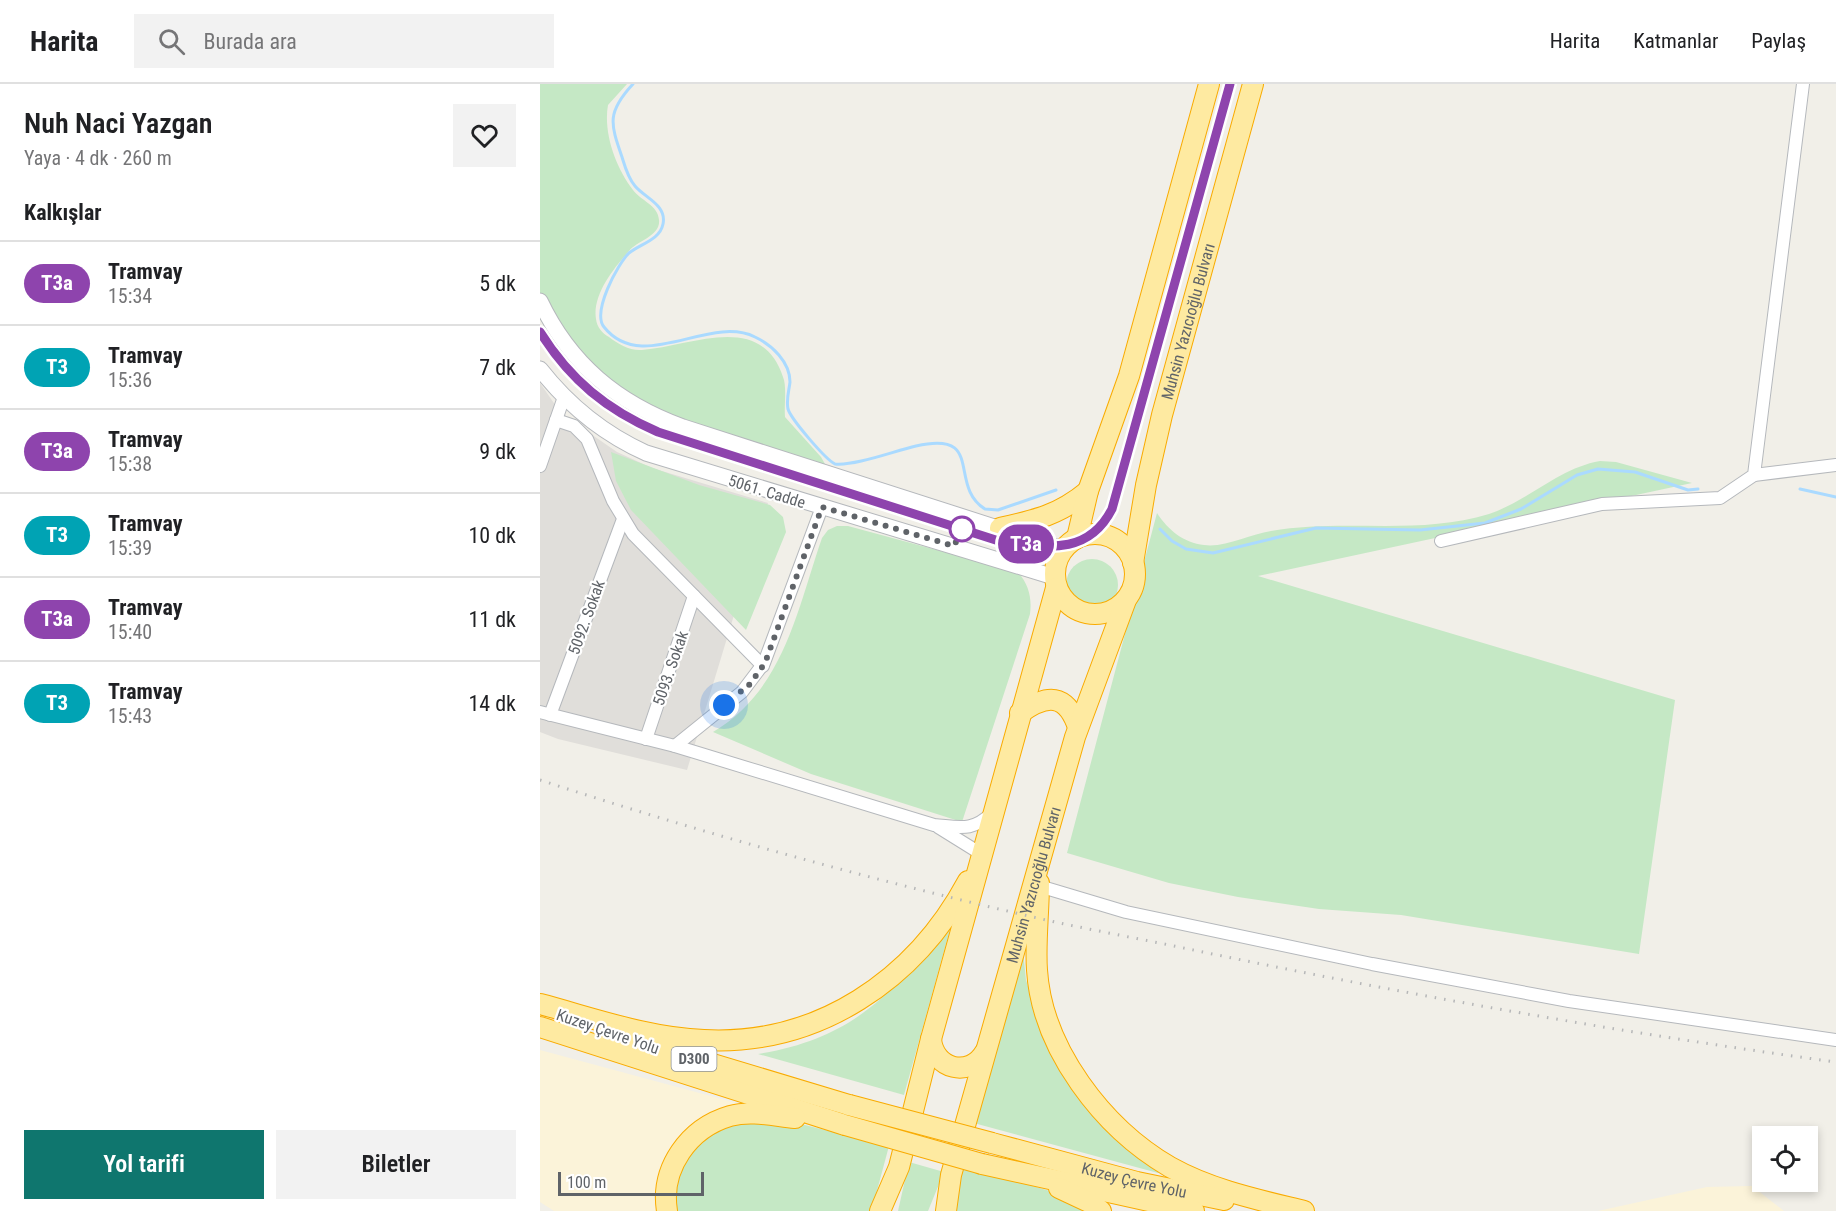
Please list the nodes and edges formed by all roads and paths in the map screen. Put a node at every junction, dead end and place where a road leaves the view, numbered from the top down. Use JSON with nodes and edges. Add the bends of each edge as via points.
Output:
{"nodes":[{"id":1,"x":1209,"y":84,"type":"edge"},
{"id":2,"x":1253,"y":84,"type":"edge"},
{"id":3,"x":1803,"y":84,"type":"edge"},
{"id":4,"x":540,"y":301,"type":"edge"},
{"id":5,"x":540,"y":369,"type":"edge"},
{"id":6,"x":564,"y":397,"type":"junction"},
{"id":7,"x":556,"y":420,"type":"junction"},
{"id":8,"x":1836,"y":465,"type":"edge"},
{"id":9,"x":540,"y":466,"type":"edge"},
{"id":10,"x":1754,"y":475,"type":"junction"},
{"id":11,"x":1088,"y":491,"type":"junction"},
{"id":12,"x":822,"y":507,"type":"junction"},
{"id":13,"x":623,"y":519,"type":"junction"},
{"id":14,"x":1000,"y":528,"type":"junction"},
{"id":15,"x":1440,"y":541,"type":"dead end"},
{"id":16,"x":1070,"y":544,"type":"junction"},
{"id":17,"x":1134,"y":563,"type":"junction"},
{"id":18,"x":1055,"y":583,"type":"junction"},
{"id":19,"x":694,"y":596,"type":"junction"},
{"id":20,"x":1126,"y":600,"type":"junction"},
{"id":21,"x":763,"y":666,"type":"junction"},
{"id":22,"x":545,"y":713,"type":"edge"},
{"id":23,"x":1020,"y":713,"type":"junction"},
{"id":24,"x":1078,"y":727,"type":"junction"},
{"id":25,"x":646,"y":739,"type":"junction"},
{"id":26,"x":675,"y":746,"type":"junction"},
{"id":27,"x":994,"y":810,"type":"junction"},
{"id":28,"x":934,"y":825,"type":"junction"},
{"id":29,"x":982,"y":855,"type":"junction"},
{"id":30,"x":1040,"y":857,"type":"junction"},
{"id":31,"x":1039,"y":886,"type":"junction"},
{"id":32,"x":540,"y":1006,"type":"edge"},
{"id":33,"x":540,"y":1027,"type":"edge"},
{"id":34,"x":931,"y":1039,"type":"junction"},
{"id":35,"x":1836,"y":1040,"type":"edge"},
{"id":36,"x":985,"y":1052,"type":"junction"},
{"id":37,"x":845,"y":1125,"type":"junction"},
{"id":38,"x":982,"y":1164,"type":"junction"},
{"id":39,"x":899,"y":1167,"type":"junction"},
{"id":40,"x":951,"y":1175,"type":"junction"},
{"id":41,"x":667,"y":1211,"type":"edge"},
{"id":42,"x":880,"y":1211,"type":"edge"},
{"id":43,"x":890,"y":1211,"type":"edge"},
{"id":44,"x":936,"y":1211,"type":"edge"},
{"id":45,"x":946,"y":1211,"type":"edge"},
{"id":46,"x":1101,"y":1211,"type":"edge"},
{"id":47,"x":1194,"y":1211,"type":"edge"},
{"id":48,"x":1276,"y":1211,"type":"edge"},
{"id":49,"x":1304,"y":1211,"type":"edge"}],
"edges":[{"from":1,"to":11,"type":"highway","via":[[1129,376]]},
{"from":2,"to":17,"type":"highway","name":"Muhsin Yazıcıoğlu Bulvarı","via":[[1158,432]]},
{"from":3,"to":10,"type":"street"},
{"from":4,"to":14,"type":"street","via":[[558,336],[586,369],[609,390],[646,412]]},
{"from":5,"to":6,"type":"street","name":"5061. Cadde"},
{"from":6,"to":7,"type":"street"},
{"from":6,"to":12,"type":"street","name":"5061. Cadde","via":[[602,429],[646,453]]},
{"from":7,"to":9,"type":"street"},
{"from":7,"to":13,"type":"street","via":[[574,426],[587,439]]},
{"from":8,"to":10,"type":"street"},
{"from":10,"to":15,"type":"street","via":[[1720,498],[1602,504]]},
{"from":11,"to":14,"type":"highway","via":[[1068,508]]},
{"from":11,"to":16,"type":"highway"},
{"from":12,"to":18,"type":"street","name":"5061. Cadde"},
{"from":12,"to":21,"type":"street"},
{"from":13,"to":19,"type":"street","via":[[641,543]]},
{"from":13,"to":22,"type":"street","name":"5092. Sokak"},
{"from":14,"to":16,"type":"street"},
{"from":16,"to":17,"type":"highway","via":[[1095,534],[1114,539]]},
{"from":16,"to":18,"type":"highway","via":[[1055,567]]},
{"from":17,"to":20,"type":"highway","via":[[1133,586]]},
{"from":18,"to":20,"type":"highway","via":[[1070,606],[1083,613],[1107,613]]},
{"from":18,"to":23,"type":"highway"},
{"from":19,"to":21,"type":"street"},
{"from":19,"to":25,"type":"street","name":"5093. Sokak"},
{"from":20,"to":24,"type":"highway","name":"Muhsin Yazıcıoğlu Bulvarı"},
{"from":21,"to":26,"type":"street","via":[[742,692]]},
{"from":22,"to":25,"type":"street"},
{"from":23,"to":24,"type":"highway","via":[[1040,700],[1056,700],[1069,708]]},
{"from":23,"to":27,"type":"highway"},
{"from":24,"to":30,"type":"highway","name":"Muhsin Yazıcıoğlu Bulvarı"},
{"from":25,"to":26,"type":"street"},
{"from":26,"to":28,"type":"street"},
{"from":27,"to":28,"type":"street","via":[[979,825]]},
{"from":27,"to":29,"type":"highway"},
{"from":28,"to":29,"type":"street"},
{"from":29,"to":32,"type":"highway","via":[[949,912],[898,972],[852,1007],[807,1026],[759,1038],[702,1040],[639,1031]]},
{"from":29,"to":34,"type":"highway"},
{"from":30,"to":31,"type":"highway"},
{"from":30,"to":36,"type":"highway","name":"Muhsin Yazıcıoğlu Bulvarı"},
{"from":31,"to":35,"type":"street","via":[[1126,912],[1372,964],[1569,1001]]},
{"from":31,"to":49,"type":"highway","via":[[1037,969],[1043,1001],[1067,1062],[1097,1104],[1141,1146],[1170,1167],[1247,1197]]},
{"from":32,"to":48,"type":"highway","name":"Kuzey Çevre Yolu","number":"D300","bridge":true,"via":[[646,1045],[849,1105],[1137,1182]]},
{"from":33,"to":37,"type":"highway","name":"Kuzey Çevre Yolu","number":"D300"},
{"from":34,"to":36,"type":"highway","via":[[936,1056],[950,1067],[973,1065]]},
{"from":34,"to":39,"type":"highway"},
{"from":36,"to":40,"type":"highway","name":"Muhsin Yazıcıoğlu Bulvarı"},
{"from":37,"to":38,"type":"highway","number":"D300","bridge":true},
{"from":37,"to":41,"type":"highway","via":[[753,1113],[731,1115],[711,1124],[694,1136],[675,1161],[665,1188]]},
{"from":38,"to":46,"type":"highway","via":[[1063,1189]]},
{"from":38,"to":47,"type":"highway","name":"Kuzey Çevre Yolu","number":"D300"},
{"from":39,"to":42,"type":"highway"},
{"from":39,"to":43,"type":"street"},
{"from":40,"to":44,"type":"street"},
{"from":40,"to":45,"type":"highway","name":"Muhsin Yazıcıoğlu Bulvarı"}]}
